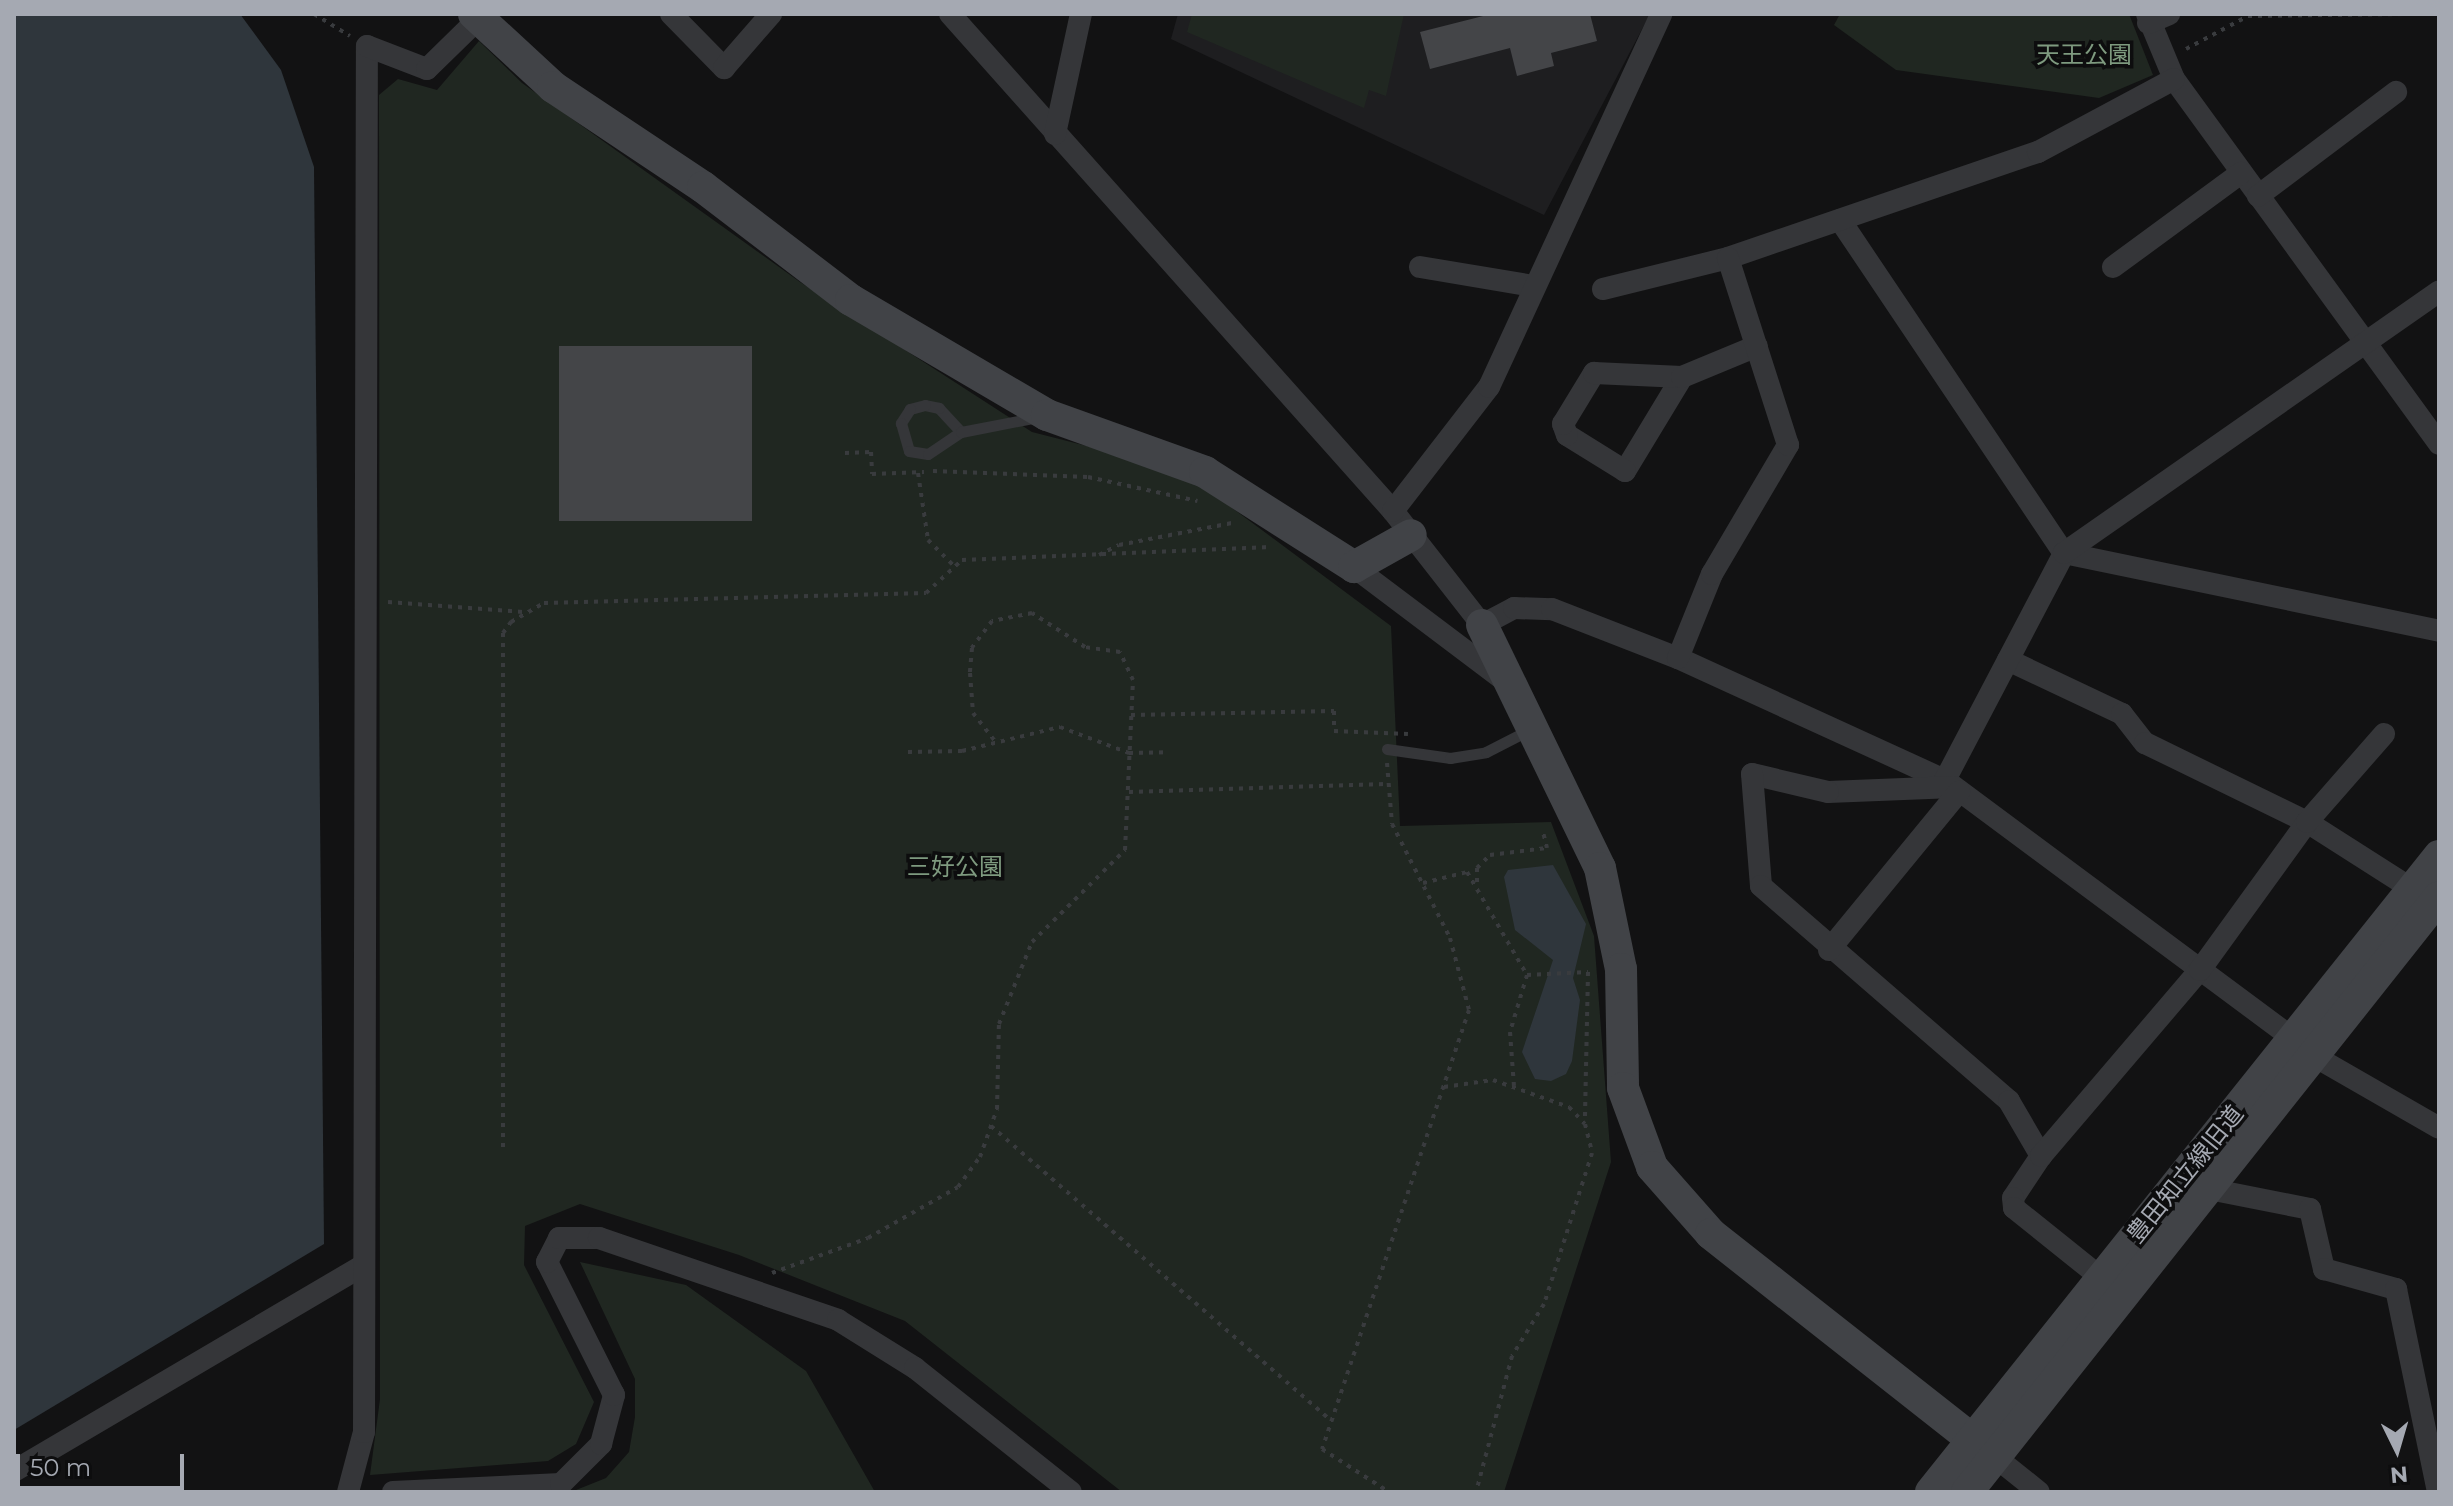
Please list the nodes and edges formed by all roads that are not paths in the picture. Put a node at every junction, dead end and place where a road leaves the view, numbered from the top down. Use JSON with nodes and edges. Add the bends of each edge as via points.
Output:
{"nodes":[{"id":1,"x":671,"y":14,"type":"edge"},
{"id":2,"x":771,"y":14,"type":"edge"},
{"id":3,"x":950,"y":14,"type":"edge"},
{"id":4,"x":1081,"y":14,"type":"edge"},
{"id":5,"x":1661,"y":14,"type":"edge"},
{"id":6,"x":2169,"y":14,"type":"edge"},
{"id":7,"x":476,"y":16,"type":"edge"},
{"id":8,"x":2148,"y":18,"type":"edge"},
{"id":9,"x":2169,"y":70,"type":"junction"},
{"id":10,"x":2396,"y":92,"type":"dead end"},
{"id":11,"x":1055,"y":134,"type":"junction"},
{"id":12,"x":2241,"y":173,"type":"junction"},
{"id":13,"x":2258,"y":196,"type":"junction"},
{"id":14,"x":1840,"y":220,"type":"junction"},
{"id":15,"x":1728,"y":258,"type":"junction"},
{"id":16,"x":1420,"y":267,"type":"dead end"},
{"id":17,"x":2113,"y":267,"type":"dead end"},
{"id":18,"x":1533,"y":286,"type":"junction"},
{"id":19,"x":1603,"y":289,"type":"dead end"},
{"id":20,"x":2439,"y":291,"type":"edge"},
{"id":21,"x":2365,"y":344,"type":"junction"},
{"id":22,"x":1757,"y":346,"type":"junction"},
{"id":23,"x":1682,"y":377,"type":"junction"},
{"id":24,"x":1047,"y":415,"type":"junction"},
{"id":25,"x":2431,"y":417,"type":"edge"},
{"id":26,"x":961,"y":432,"type":"junction"},
{"id":27,"x":2439,"y":444,"type":"edge"},
{"id":28,"x":1402,"y":523,"type":"junction"},
{"id":29,"x":2064,"y":553,"type":"junction"},
{"id":30,"x":1354,"y":567,"type":"junction"},
{"id":31,"x":1482,"y":625,"type":"junction"},
{"id":32,"x":2439,"y":631,"type":"edge"},
{"id":33,"x":1678,"y":658,"type":"junction"},
{"id":34,"x":2008,"y":660,"type":"junction"},
{"id":35,"x":1504,"y":680,"type":"junction"},
{"id":36,"x":1530,"y":730,"type":"junction"},
{"id":37,"x":2384,"y":734,"type":"dead end"},
{"id":38,"x":1387,"y":749,"type":"road end"},
{"id":39,"x":1953,"y":786,"type":"junction"},
{"id":40,"x":2307,"y":822,"type":"junction"},
{"id":41,"x":2439,"y":856,"type":"edge"},
{"id":42,"x":2425,"y":893,"type":"edge"},
{"id":43,"x":1829,"y":950,"type":"junction"},
{"id":44,"x":2200,"y":970,"type":"junction"},
{"id":45,"x":2304,"y":1048,"type":"junction"},
{"id":46,"x":2439,"y":1128,"type":"edge"},
{"id":47,"x":2041,"y":1156,"type":"junction"},
{"id":48,"x":2209,"y":1189,"type":"junction"},
{"id":49,"x":364,"y":1265,"type":"junction"},
{"id":50,"x":2100,"y":1277,"type":"junction"},
{"id":51,"x":2429,"y":1409,"type":"edge"},
{"id":52,"x":1984,"y":1448,"type":"junction"},
{"id":53,"x":14,"y":1471,"type":"edge"},
{"id":54,"x":348,"y":1492,"type":"edge"},
{"id":55,"x":393,"y":1492,"type":"edge"},
{"id":56,"x":1071,"y":1492,"type":"edge"},
{"id":57,"x":1931,"y":1492,"type":"edge"},
{"id":58,"x":1967,"y":1492,"type":"edge"},
{"id":59,"x":2039,"y":1492,"type":"edge"},
{"id":60,"x":2438,"y":1492,"type":"edge"}],
"edges":[{"from":1,"to":2,"type":"street","via":[[724,68]]},
{"from":3,"to":11,"type":"street"},
{"from":4,"to":11,"type":"street"},
{"from":5,"to":18,"type":"street"},
{"from":6,"to":8,"type":"street"},
{"from":7,"to":24,"type":"street","via":[[553,87],[703,187],[851,300]]},
{"from":7,"to":49,"type":"street","via":[[427,69],[367,46]]},
{"from":8,"to":9,"type":"street"},
{"from":9,"to":12,"type":"street"},
{"from":9,"to":14,"type":"street","via":[[2038,152]]},
{"from":10,"to":13,"type":"street"},
{"from":11,"to":28,"type":"street"},
{"from":12,"to":13,"type":"street"},
{"from":12,"to":17,"type":"street"},
{"from":13,"to":21,"type":"street"},
{"from":14,"to":15,"type":"street"},
{"from":14,"to":29,"type":"street"},
{"from":15,"to":19,"type":"street"},
{"from":15,"to":22,"type":"street"},
{"from":16,"to":18,"type":"street"},
{"from":18,"to":28,"type":"street","via":[[1489,387]]},
{"from":20,"to":21,"type":"street"},
{"from":21,"to":25,"type":"street"},
{"from":21,"to":29,"type":"street"},
{"from":22,"to":23,"type":"street"},
{"from":22,"to":33,"type":"street","via":[[1788,445],[1785,459],[1712,574]]},
{"from":23,"to":23,"type":"street","via":[[1594,373],[1563,424],[1567,435],[1625,471]]},
{"from":24,"to":26,"type":"lane"},
{"from":24,"to":30,"type":"street","via":[[1205,472]]},
{"from":25,"to":27,"type":"street"},
{"from":26,"to":26,"type":"lane","via":[[928,454],[909,451],[901,423],[910,409],[925,405],[939,408]]},
{"from":28,"to":30,"type":"street"},
{"from":28,"to":31,"type":"street"},
{"from":29,"to":32,"type":"street"},
{"from":29,"to":34,"type":"street"},
{"from":30,"to":35,"type":"street"},
{"from":31,"to":33,"type":"street","via":[[1532,606]]},
{"from":31,"to":35,"type":"street"},
{"from":33,"to":39,"type":"street"},
{"from":34,"to":39,"type":"street"},
{"from":34,"to":40,"type":"street","via":[[2122,714],[2145,743]]},
{"from":35,"to":36,"type":"street"},
{"from":36,"to":38,"type":"lane","via":[[1486,752],[1450,758]]},
{"from":36,"to":52,"type":"street","via":[[1600,868],[1621,969],[1623,1088],[1652,1167],[1711,1234]]},
{"from":37,"to":40,"type":"street"},
{"from":39,"to":43,"type":"street"},
{"from":39,"to":43,"type":"street","via":[[1828,792],[1752,774],[1761,886]]},
{"from":39,"to":44,"type":"street"},
{"from":40,"to":42,"type":"street"},
{"from":40,"to":44,"type":"street"},
{"from":41,"to":42,"type":"street","name":"豊田知立線旧道"},
{"from":42,"to":45,"type":"street","name":"豊田知立線旧道"},
{"from":43,"to":47,"type":"street","via":[[2009,1101]]},
{"from":44,"to":45,"type":"street"},
{"from":44,"to":47,"type":"street"},
{"from":45,"to":46,"type":"street"},
{"from":45,"to":48,"type":"street","name":"豊田知立線旧道"},
{"from":45,"to":50,"type":"street","name":"豊田知立線旧道"},
{"from":47,"to":50,"type":"street","via":[[2013,1198],[2014,1208]]},
{"from":48,"to":51,"type":"street","via":[[2310,1209],[2324,1269],[2396,1289]]},
{"from":48,"to":52,"type":"street","name":"豊田知立線旧道"},
{"from":49,"to":53,"type":"street"},
{"from":49,"to":54,"type":"street","via":[[364,1432]]},
{"from":50,"to":52,"type":"street","name":"豊田知立線旧道"},
{"from":51,"to":60,"type":"street"},
{"from":52,"to":57,"type":"street","name":"豊田知立線旧道"},
{"from":52,"to":58,"type":"street","name":"豊田知立線旧道"},
{"from":52,"to":59,"type":"street"},
{"from":55,"to":56,"type":"street","via":[[561,1484],[601,1444],[614,1395],[547,1262],[559,1238],[599,1238],[740,1285],[876,1342]]}]}
